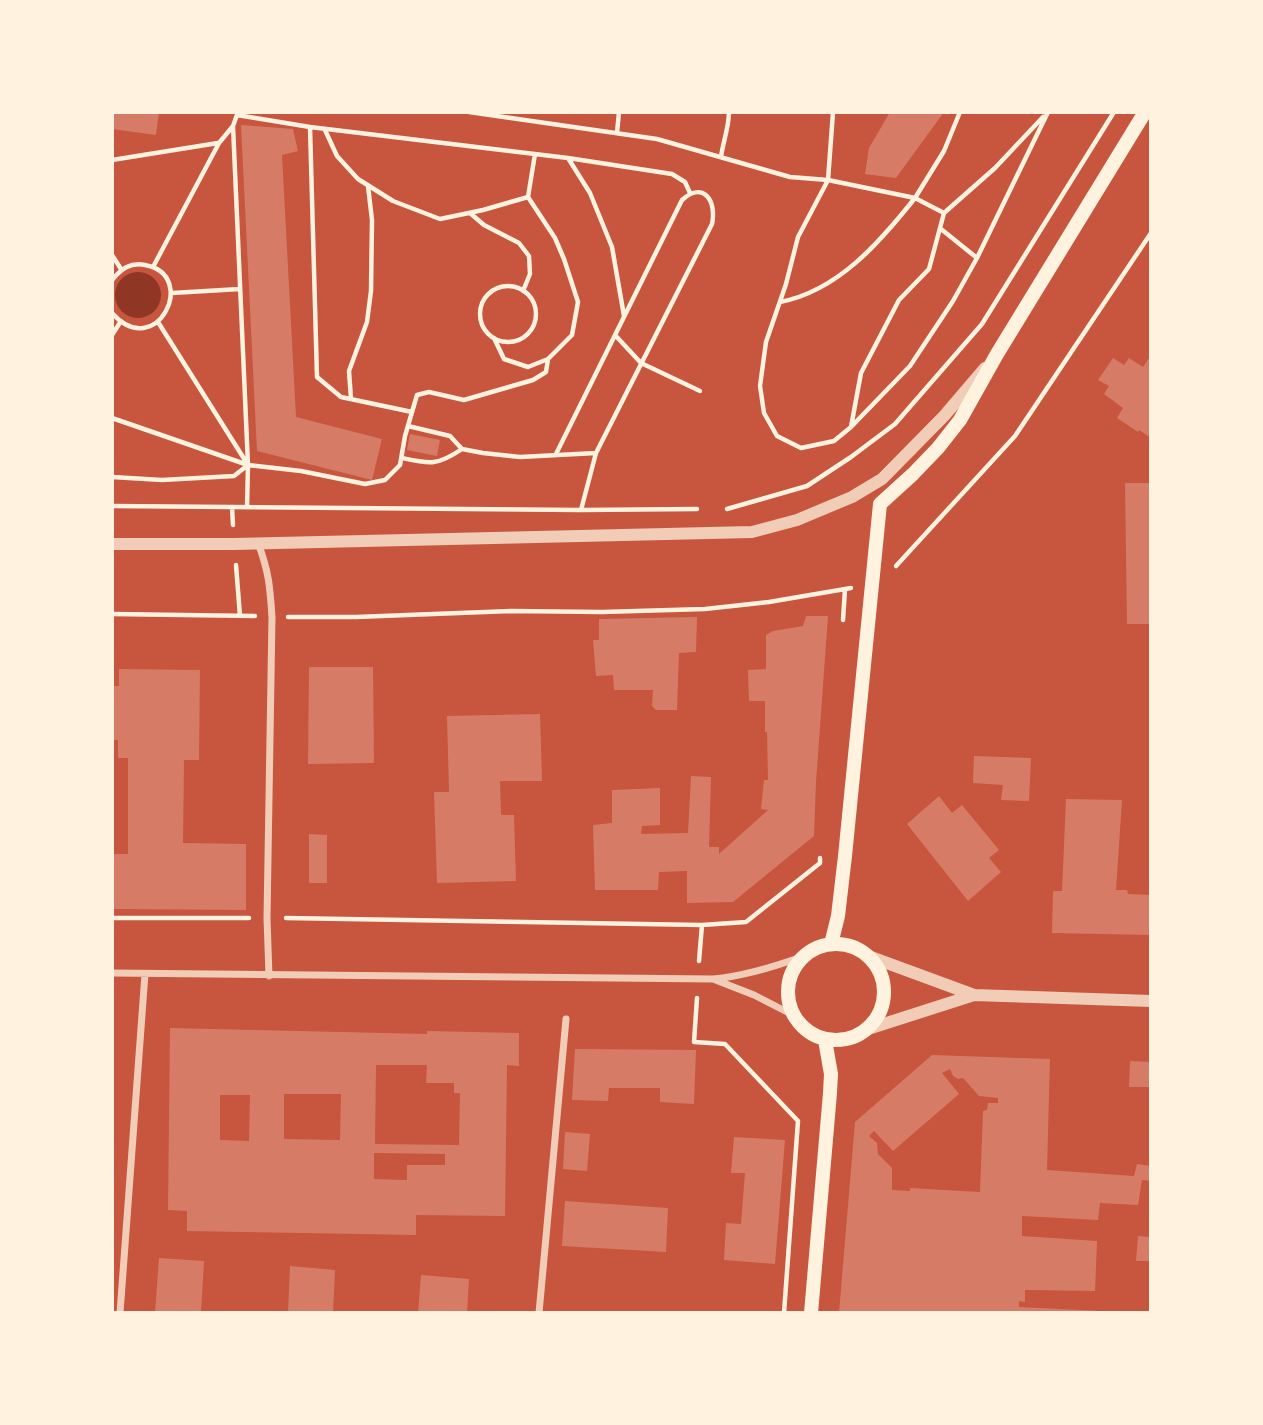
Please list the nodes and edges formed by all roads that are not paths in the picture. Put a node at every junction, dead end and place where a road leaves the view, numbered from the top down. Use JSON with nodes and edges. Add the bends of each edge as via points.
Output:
{"nodes":[{"id":1,"x":1145,"y":112,"type":"edge"},
{"id":2,"x":997,"y":354,"type":"junction"},
{"id":3,"x":112,"y":544,"type":"edge"},
{"id":4,"x":258,"y":544,"type":"junction"},
{"id":5,"x":831,"y":944,"type":"junction"},
{"id":6,"x":804,"y":956,"type":"junction"},
{"id":7,"x":868,"y":956,"type":"junction"},
{"id":8,"x":112,"y":973,"type":"edge"},
{"id":9,"x":145,"y":974,"type":"junction"},
{"id":10,"x":269,"y":976,"type":"junction"},
{"id":11,"x":713,"y":979,"type":"junction"},
{"id":12,"x":974,"y":995,"type":"junction"},
{"id":13,"x":1151,"y":1001,"type":"edge"},
{"id":14,"x":793,"y":1015,"type":"junction"},
{"id":15,"x":566,"y":1018,"type":"dead end"},
{"id":16,"x":868,"y":1029,"type":"junction"},
{"id":17,"x":825,"y":1040,"type":"junction"},
{"id":18,"x":120,"y":1313,"type":"edge"},
{"id":19,"x":539,"y":1313,"type":"edge"},
{"id":20,"x":811,"y":1313,"type":"edge"}],
"edges":[{"from":1,"to":2,"type":"main road"},
{"from":2,"to":4,"type":"street","via":[[882,479],[852,497],[776,527],[741,533]]},
{"from":2,"to":5,"type":"main road","via":[[960,420],[880,504],[845,856]]},
{"from":3,"to":4,"type":"street"},
{"from":4,"to":10,"type":"street","via":[[267,568],[272,617]]},
{"from":5,"to":6,"type":"main road"},
{"from":5,"to":7,"type":"main road","via":[[844,944]]},
{"from":6,"to":11,"type":"street","via":[[759,971]]},
{"from":6,"to":14,"type":"main road","via":[[788,983]]},
{"from":7,"to":12,"type":"street"},
{"from":7,"to":16,"type":"main road","via":[[884,985],[878,1016]]},
{"from":8,"to":9,"type":"street"},
{"from":9,"to":10,"type":"street"},
{"from":9,"to":18,"type":"street"},
{"from":10,"to":11,"type":"street"},
{"from":11,"to":14,"type":"street"},
{"from":12,"to":13,"type":"street"},
{"from":12,"to":16,"type":"street"},
{"from":14,"to":17,"type":"main road"},
{"from":15,"to":19,"type":"street"},
{"from":16,"to":17,"type":"main road","via":[[848,1040]]},
{"from":17,"to":20,"type":"main road","via":[[831,1074]]}]}
